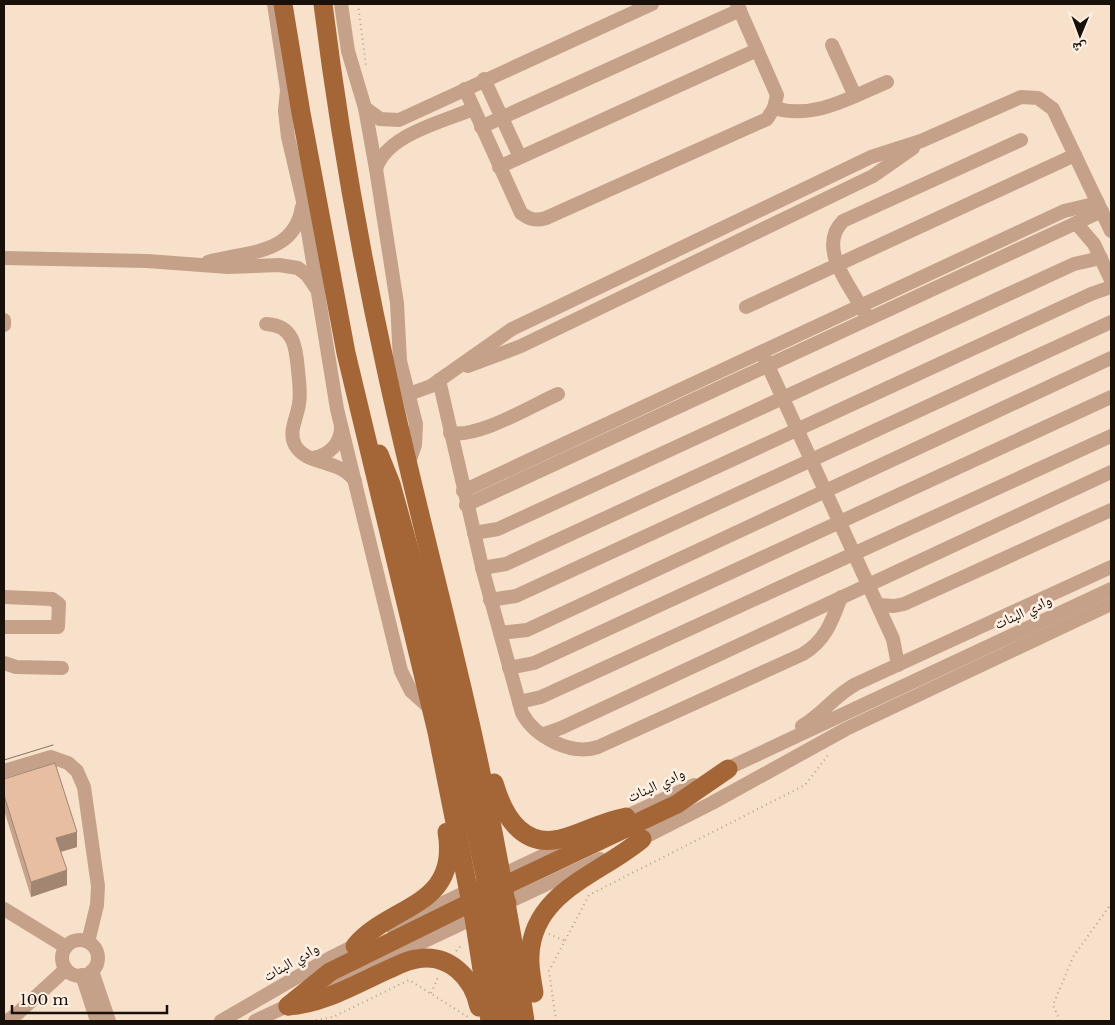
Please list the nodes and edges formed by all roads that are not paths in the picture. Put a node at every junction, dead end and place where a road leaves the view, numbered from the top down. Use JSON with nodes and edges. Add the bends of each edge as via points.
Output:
{"nodes":[{"id":1,"x":274,"y":4,"type":"edge"},
{"id":2,"x":283,"y":4,"type":"edge"},
{"id":3,"x":652,"y":4,"type":"edge"},
{"id":4,"x":328,"y":5,"type":"edge"},
{"id":5,"x":738,"y":7,"type":"edge"},
{"id":6,"x":832,"y":45,"type":"dead end"},
{"id":7,"x":758,"y":50,"type":"junction"},
{"id":8,"x":484,"y":79,"type":"junction"},
{"id":9,"x":887,"y":82,"type":"dead end"},
{"id":10,"x":464,"y":88,"type":"junction"},
{"id":11,"x":855,"y":96,"type":"junction"},
{"id":12,"x":365,"y":108,"type":"junction"},
{"id":13,"x":774,"y":108,"type":"junction"},
{"id":14,"x":473,"y":109,"type":"junction"},
{"id":15,"x":502,"y":118,"type":"junction"},
{"id":16,"x":481,"y":127,"type":"junction"},
{"id":17,"x":1021,"y":140,"type":"dead end"},
{"id":18,"x":1075,"y":155,"type":"junction"},
{"id":19,"x":520,"y":157,"type":"junction"},
{"id":20,"x":499,"y":167,"type":"junction"},
{"id":21,"x":376,"y":169,"type":"junction"},
{"id":22,"x":303,"y":201,"type":"junction"},
{"id":23,"x":1100,"y":207,"type":"junction"},
{"id":24,"x":1076,"y":223,"type":"junction"},
{"id":25,"x":1111,"y":231,"type":"edge"},
{"id":26,"x":4,"y":258,"type":"edge"},
{"id":27,"x":1101,"y":258,"type":"junction"},
{"id":28,"x":200,"y":264,"type":"junction"},
{"id":29,"x":838,"y":264,"type":"junction"},
{"id":30,"x":1111,"y":280,"type":"edge"},
{"id":31,"x":1111,"y":287,"type":"edge"},
{"id":32,"x":318,"y":292,"type":"junction"},
{"id":33,"x":861,"y":305,"type":"junction"},
{"id":34,"x":746,"y":307,"type":"dead end"},
{"id":35,"x":868,"y":319,"type":"junction"},
{"id":36,"x":4,"y":320,"type":"edge"},
{"id":37,"x":1111,"y":322,"type":"edge"},
{"id":38,"x":266,"y":324,"type":"dead end"},
{"id":39,"x":4,"y":326,"type":"edge"},
{"id":40,"x":762,"y":351,"type":"junction"},
{"id":41,"x":1111,"y":358,"type":"edge"},
{"id":42,"x":768,"y":366,"type":"junction"},
{"id":43,"x":439,"y":380,"type":"junction"},
{"id":44,"x":408,"y":394,"type":"junction"},
{"id":45,"x":558,"y":394,"type":"dead end"},
{"id":46,"x":1111,"y":397,"type":"edge"},
{"id":47,"x":783,"y":398,"type":"junction"},
{"id":48,"x":341,"y":425,"type":"junction"},
{"id":49,"x":797,"y":428,"type":"junction"},
{"id":50,"x":364,"y":430,"type":"junction"},
{"id":51,"x":450,"y":433,"type":"junction"},
{"id":52,"x":1111,"y":436,"type":"edge"},
{"id":53,"x":313,"y":458,"type":"junction"},
{"id":54,"x":811,"y":460,"type":"junction"},
{"id":55,"x":408,"y":466,"type":"junction"},
{"id":56,"x":1111,"y":472,"type":"edge"},
{"id":57,"x":357,"y":486,"type":"junction"},
{"id":58,"x":463,"y":490,"type":"junction"},
{"id":59,"x":826,"y":491,"type":"junction"},
{"id":60,"x":466,"y":505,"type":"junction"},
{"id":61,"x":1111,"y":510,"type":"edge"},
{"id":62,"x":840,"y":522,"type":"junction"},
{"id":63,"x":474,"y":533,"type":"junction"},
{"id":64,"x":854,"y":553,"type":"junction"},
{"id":65,"x":1111,"y":567,"type":"edge"},
{"id":66,"x":482,"y":568,"type":"junction"},
{"id":67,"x":868,"y":585,"type":"junction"},
{"id":68,"x":1111,"y":589,"type":"edge"},
{"id":69,"x":4,"y":597,"type":"edge"},
{"id":70,"x":841,"y":597,"type":"junction"},
{"id":71,"x":490,"y":600,"type":"junction"},
{"id":72,"x":1111,"y":604,"type":"edge"},
{"id":73,"x":878,"y":605,"type":"junction"},
{"id":74,"x":4,"y":627,"type":"edge"},
{"id":75,"x":500,"y":634,"type":"junction"},
{"id":76,"x":4,"y":663,"type":"edge"},
{"id":77,"x":898,"y":665,"type":"junction"},
{"id":78,"x":62,"y":668,"type":"dead end"},
{"id":79,"x":509,"y":668,"type":"junction"},
{"id":80,"x":519,"y":702,"type":"junction"},
{"id":81,"x":432,"y":709,"type":"junction"},
{"id":82,"x":437,"y":732,"type":"junction"},
{"id":83,"x":544,"y":734,"type":"junction"},
{"id":84,"x":474,"y":739,"type":"junction"},
{"id":85,"x":766,"y":750,"type":"junction"},
{"id":86,"x":728,"y":769,"type":"junction"},
{"id":87,"x":4,"y":771,"type":"edge"},
{"id":88,"x":626,"y":817,"type":"junction"},
{"id":89,"x":642,"y":839,"type":"junction"},
{"id":90,"x":488,"y":895,"type":"junction"},
{"id":91,"x":4,"y":909,"type":"edge"},
{"id":92,"x":88,"y":942,"type":"junction"},
{"id":93,"x":355,"y":946,"type":"junction"},
{"id":94,"x":66,"y":947,"type":"junction"},
{"id":95,"x":66,"y":969,"type":"junction"},
{"id":96,"x":87,"y":973,"type":"junction"},
{"id":97,"x":288,"y":1006,"type":"junction"},
{"id":98,"x":6,"y":1021,"type":"edge"},
{"id":99,"x":97,"y":1021,"type":"edge"},
{"id":100,"x":109,"y":1021,"type":"edge"},
{"id":101,"x":221,"y":1021,"type":"edge"},
{"id":102,"x":255,"y":1021,"type":"edge"},
{"id":103,"x":481,"y":1021,"type":"edge"},
{"id":104,"x":490,"y":1021,"type":"edge"},
{"id":105,"x":508,"y":1021,"type":"edge"},
{"id":106,"x":526,"y":1021,"type":"edge"},
{"id":107,"x":537,"y":1021,"type":"edge"}],
"edges":[{"from":1,"to":22,"type":"street","via":[[287,90],[287,128]]},
{"from":2,"to":50,"type":"main road","via":[[330,271]]},
{"from":3,"to":8,"type":"street"},
{"from":4,"to":12,"type":"street","via":[[348,51]]},
{"from":4,"to":55,"type":"main road","via":[[361,245]]},
{"from":5,"to":7,"type":"street"},
{"from":5,"to":15,"type":"street"},
{"from":6,"to":11,"type":"street"},
{"from":7,"to":13,"type":"street","via":[[776,95]]},
{"from":7,"to":19,"type":"street"},
{"from":8,"to":10,"type":"street"},
{"from":8,"to":15,"type":"street"},
{"from":9,"to":11,"type":"street"},
{"from":10,"to":12,"type":"street","via":[[400,120],[380,119]]},
{"from":10,"to":14,"type":"street"},
{"from":11,"to":13,"type":"street","via":[[810,112]]},
{"from":12,"to":21,"type":"street"},
{"from":13,"to":20,"type":"street","via":[[766,119],[755,125],[537,220],[528,219],[521,213]]},
{"from":14,"to":16,"type":"street"},
{"from":14,"to":21,"type":"street","via":[[395,142],[382,154]]},
{"from":15,"to":16,"type":"street"},
{"from":15,"to":19,"type":"street"},
{"from":16,"to":20,"type":"street"},
{"from":17,"to":29,"type":"street","via":[[843,221],[832,242]]},
{"from":18,"to":23,"type":"street"},
{"from":18,"to":29,"type":"street"},
{"from":18,"to":43,"type":"street","via":[[1052,109],[1044,100],[1032,96],[1016,98],[921,141],[873,176],[521,346],[453,371]]},
{"from":19,"to":20,"type":"street"},
{"from":21,"to":44,"type":"street","via":[[397,303],[400,361]]},
{"from":22,"to":28,"type":"street","via":[[299,222],[281,243]]},
{"from":22,"to":32,"type":"street"},
{"from":23,"to":24,"type":"street"},
{"from":23,"to":25,"type":"street"},
{"from":23,"to":33,"type":"street","via":[[1064,211]]},
{"from":24,"to":27,"type":"street","via":[[1090,238]]},
{"from":24,"to":35,"type":"street"},
{"from":26,"to":28,"type":"street"},
{"from":27,"to":30,"type":"street"},
{"from":27,"to":47,"type":"street","via":[[1074,264]]},
{"from":28,"to":32,"type":"street","via":[[292,266],[306,275]]},
{"from":29,"to":33,"type":"street"},
{"from":29,"to":34,"type":"street"},
{"from":31,"to":49,"type":"street"},
{"from":32,"to":48,"type":"street"},
{"from":33,"to":35,"type":"street"},
{"from":33,"to":40,"type":"street"},
{"from":35,"to":42,"type":"street"},
{"from":36,"to":39,"type":"street"},
{"from":37,"to":54,"type":"street"},
{"from":38,"to":53,"type":"street","via":[[286,330],[295,343],[300,402],[292,434],[300,453]]},
{"from":40,"to":42,"type":"street"},
{"from":40,"to":58,"type":"street"},
{"from":41,"to":59,"type":"street"},
{"from":42,"to":47,"type":"street"},
{"from":42,"to":60,"type":"street"},
{"from":43,"to":44,"type":"street","via":[[424,390]]},
{"from":43,"to":51,"type":"street"},
{"from":44,"to":55,"type":"street","via":[[415,416],[416,434]]},
{"from":45,"to":51,"type":"street","via":[[479,430]]},
{"from":46,"to":62,"type":"street"},
{"from":47,"to":49,"type":"street"},
{"from":47,"to":63,"type":"street","via":[[498,529]]},
{"from":48,"to":53,"type":"street","via":[[335,446]]},
{"from":48,"to":57,"type":"street"},
{"from":49,"to":54,"type":"street"},
{"from":49,"to":66,"type":"street","via":[[506,564]]},
{"from":50,"to":81,"type":"main road"},
{"from":50,"to":90,"type":"main road","via":[[380,455],[391,484],[419,586],[460,757]]},
{"from":51,"to":58,"type":"street"},
{"from":52,"to":64,"type":"street"},
{"from":53,"to":57,"type":"street","via":[[342,468]]},
{"from":54,"to":59,"type":"street"},
{"from":54,"to":71,"type":"street","via":[[516,596]]},
{"from":55,"to":84,"type":"main road"},
{"from":56,"to":67,"type":"street"},
{"from":57,"to":81,"type":"street","via":[[401,671],[411,691]]},
{"from":58,"to":60,"type":"street"},
{"from":59,"to":62,"type":"street"},
{"from":59,"to":75,"type":"street","via":[[527,630]]},
{"from":60,"to":63,"type":"street"},
{"from":61,"to":73,"type":"street","via":[[904,604]]},
{"from":62,"to":64,"type":"street"},
{"from":62,"to":79,"type":"street","via":[[534,663]]},
{"from":63,"to":66,"type":"street"},
{"from":64,"to":67,"type":"street"},
{"from":64,"to":80,"type":"street","via":[[541,697]]},
{"from":65,"to":77,"type":"street"},
{"from":66,"to":71,"type":"street"},
{"from":67,"to":70,"type":"street"},
{"from":67,"to":73,"type":"street"},
{"from":68,"to":85,"type":"street","name":"وادي البنات"},
{"from":69,"to":74,"type":"street","via":[[52,600],[60,604],[58,627]]},
{"from":70,"to":83,"type":"street"},
{"from":70,"to":83,"type":"street","via":[[828,631],[803,654],[598,747],[580,751],[567,748]]},
{"from":71,"to":75,"type":"street"},
{"from":72,"to":89,"type":"street","name":"وادي البنات","via":[[839,733]]},
{"from":73,"to":77,"type":"street","via":[[895,644]]},
{"from":75,"to":79,"type":"street"},
{"from":76,"to":78,"type":"street","via":[[16,667]]},
{"from":77,"to":85,"type":"street","via":[[846,689],[812,720]]},
{"from":79,"to":80,"type":"street"},
{"from":80,"to":83,"type":"street","via":[[525,718]]},
{"from":81,"to":82,"type":"main road"},
{"from":82,"to":90,"type":"main road"},
{"from":82,"to":93,"type":"main road","via":[[435,771],[449,841],[446,868],[420,902],[371,930]]},
{"from":84,"to":88,"type":"main road","via":[[491,772],[504,812],[528,837],[560,839],[608,820]]},
{"from":84,"to":90,"type":"main road"},
{"from":85,"to":86,"type":"street","name":"وادي البنات"},
{"from":86,"to":88,"type":"street","name":"وادي البنات"},
{"from":86,"to":90,"type":"main road","via":[[671,807]]},
{"from":87,"to":92,"type":"street","via":[[51,757],[77,771],[84,787],[98,886]]},
{"from":88,"to":90,"type":"street","name":"وادي البنات"},
{"from":89,"to":90,"type":"street","name":"وادي البنات"},
{"from":89,"to":107,"type":"main road","via":[[562,893],[538,920],[530,955]]},
{"from":90,"to":93,"type":"street","name":"وادي البنات"},
{"from":90,"to":97,"type":"main road","via":[[342,965]]},
{"from":90,"to":104,"type":"main road"},
{"from":90,"to":105,"type":"main road"},
{"from":90,"to":106,"type":"main road"},
{"from":91,"to":94,"type":"street"},
{"from":92,"to":94,"type":"street","via":[[76,940]]},
{"from":92,"to":96,"type":"street","via":[[98,955],[96,966]]},
{"from":93,"to":101,"type":"street","name":"وادي البنات"},
{"from":94,"to":95,"type":"street","via":[[62,958]]},
{"from":95,"to":96,"type":"street"},
{"from":95,"to":98,"type":"street","via":[[18,1014]]},
{"from":96,"to":99,"type":"street"},
{"from":96,"to":100,"type":"street"},
{"from":97,"to":102,"type":"street"},
{"from":97,"to":103,"type":"main road","via":[[319,1000],[417,959],[436,959],[461,972],[473,988]]}]}
